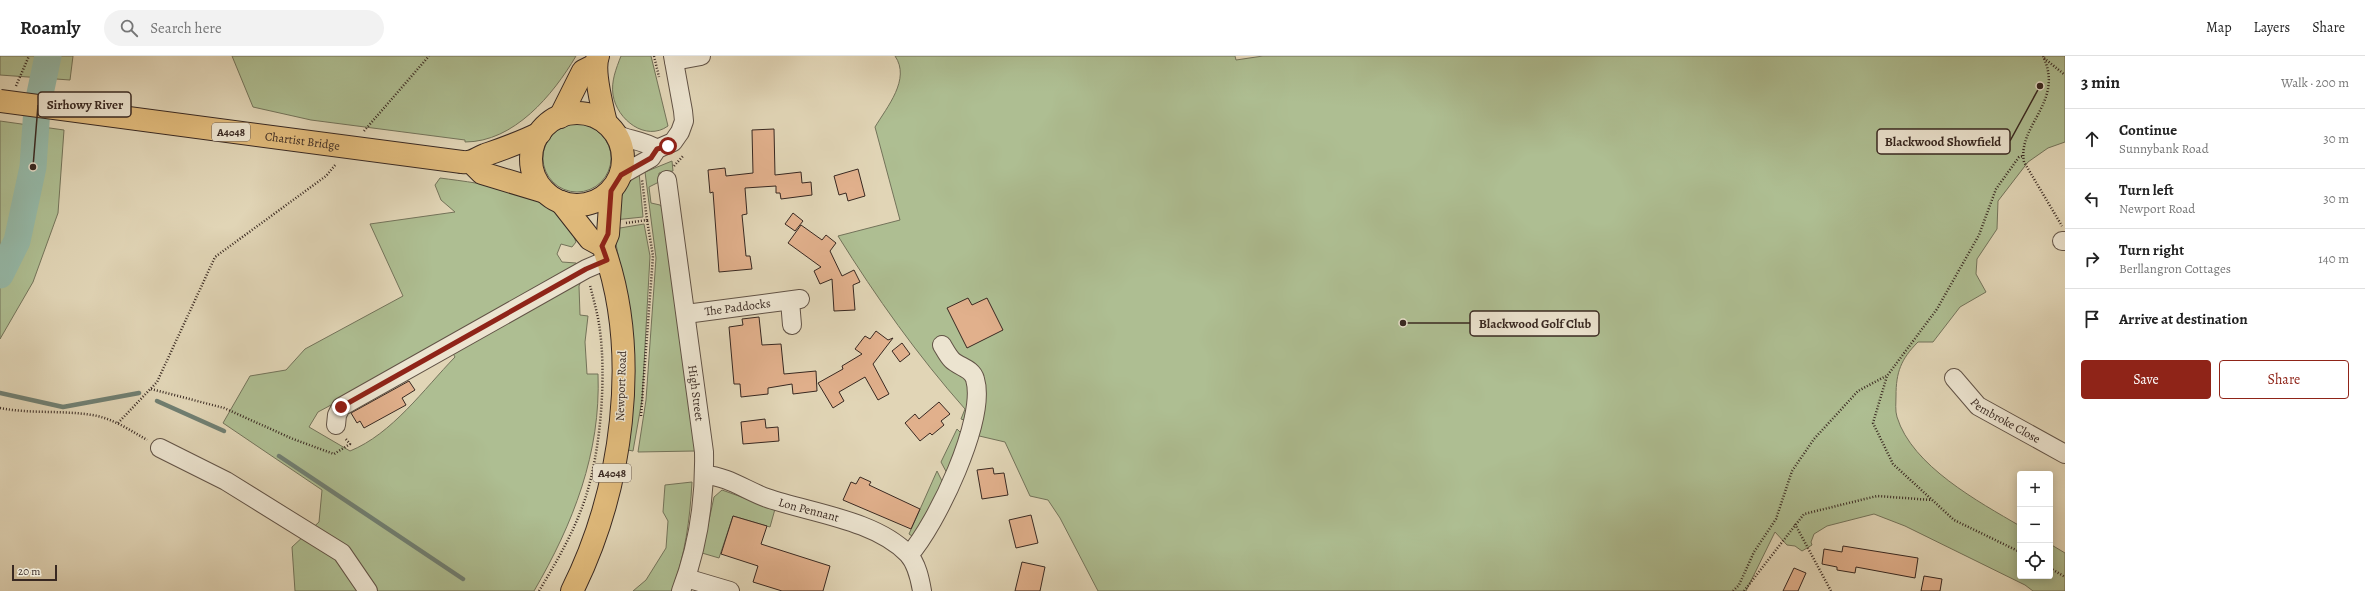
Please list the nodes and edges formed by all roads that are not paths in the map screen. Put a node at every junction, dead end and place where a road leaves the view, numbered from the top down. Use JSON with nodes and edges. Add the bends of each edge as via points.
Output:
{"nodes":[{"id":1,"x":701,"y":56,"type":"edge"},
{"id":2,"x":674,"y":58,"type":"edge"},
{"id":3,"x":597,"y":60,"type":"edge"},
{"id":4,"x":0,"y":101,"type":"edge"},
{"id":5,"x":560,"y":117,"type":"junction"},
{"id":6,"x":611,"y":129,"type":"junction"},
{"id":7,"x":540,"y":133,"type":"junction"},
{"id":8,"x":657,"y":149,"type":"junction"},
{"id":9,"x":467,"y":163,"type":"junction"},
{"id":10,"x":625,"y":181,"type":"junction"},
{"id":11,"x":663,"y":189,"type":"dead end"},
{"id":12,"x":553,"y":197,"type":"junction"},
{"id":13,"x":605,"y":253,"type":"junction"},
{"id":14,"x":686,"y":314,"type":"junction"},
{"id":15,"x":792,"y":325,"type":"dead end"},
{"id":16,"x":942,"y":345,"type":"dead end"},
{"id":17,"x":1954,"y":378,"type":"dead end"},
{"id":18,"x":336,"y":425,"type":"road end"},
{"id":19,"x":160,"y":448,"type":"road end"},
{"id":20,"x":2065,"y":454,"type":"edge"},
{"id":21,"x":705,"y":475,"type":"junction"},
{"id":22,"x":909,"y":555,"type":"junction"},
{"id":23,"x":684,"y":584,"type":"edge"},
{"id":24,"x":368,"y":591,"type":"edge"},
{"id":25,"x":572,"y":591,"type":"edge"},
{"id":26,"x":730,"y":591,"type":"edge"},
{"id":27,"x":922,"y":591,"type":"edge"}],
"edges":[{"from":1,"to":2,"type":"street"},
{"from":2,"to":8,"type":"street","via":[[684,120],[676,138],[668,146]]},
{"from":3,"to":5,"type":"main road","via":[[583,71]]},
{"from":3,"to":6,"type":"main road","via":[[598,91]]},
{"from":4,"to":9,"type":"main road","name":"Chartist Bridge","number":"A4048","bridge":true},
{"from":5,"to":6,"type":"main road","via":[[568,113],[584,113],[599,118]]},
{"from":5,"to":7,"type":"main road","via":[[553,119]]},
{"from":6,"to":8,"type":"street","via":[[632,141],[648,144]]},
{"from":6,"to":10,"type":"main road","via":[[622,146]]},
{"from":7,"to":9,"type":"main road","via":[[514,146]]},
{"from":7,"to":12,"type":"main road","via":[[532,147],[531,163],[539,187]]},
{"from":8,"to":10,"type":"street","via":[[651,158]]},
{"from":9,"to":12,"type":"main road","number":"A4048","via":[[482,173]]},
{"from":10,"to":12,"type":"main road","via":[[590,204],[574,205]]},
{"from":10,"to":13,"type":"main road","name":"Newport Road","number":"A4048","via":[[608,234]]},
{"from":11,"to":14,"type":"street","name":"High Street"},
{"from":12,"to":13,"type":"main road"},
{"from":13,"to":18,"type":"street","via":[[586,269],[341,407]]},
{"from":13,"to":25,"type":"main road","name":"Newport Road","number":"A4048","via":[[621,334],[623,401],[614,467],[598,533]]},
{"from":14,"to":15,"type":"street","name":"The Paddocks","via":[[795,300]]},
{"from":14,"to":21,"type":"street","name":"High Street","via":[[702,430]]},
{"from":16,"to":22,"type":"street","via":[[953,361],[969,370],[974,377],[978,392],[974,418],[943,500],[921,542]]},
{"from":17,"to":20,"type":"street","name":"Pembroke Close","via":[[1978,406]]},
{"from":19,"to":24,"type":"street","via":[[226,481],[342,553]]},
{"from":21,"to":22,"type":"street","name":"Lon Pennant","via":[[715,476],[759,496],[854,523],[892,541]]},
{"from":21,"to":23,"type":"street","name":"High Street","via":[[699,522]]},
{"from":22,"to":27,"type":"street","name":"Lon Pennant","via":[[916,567]]},
{"from":23,"to":26,"type":"street"}]}
